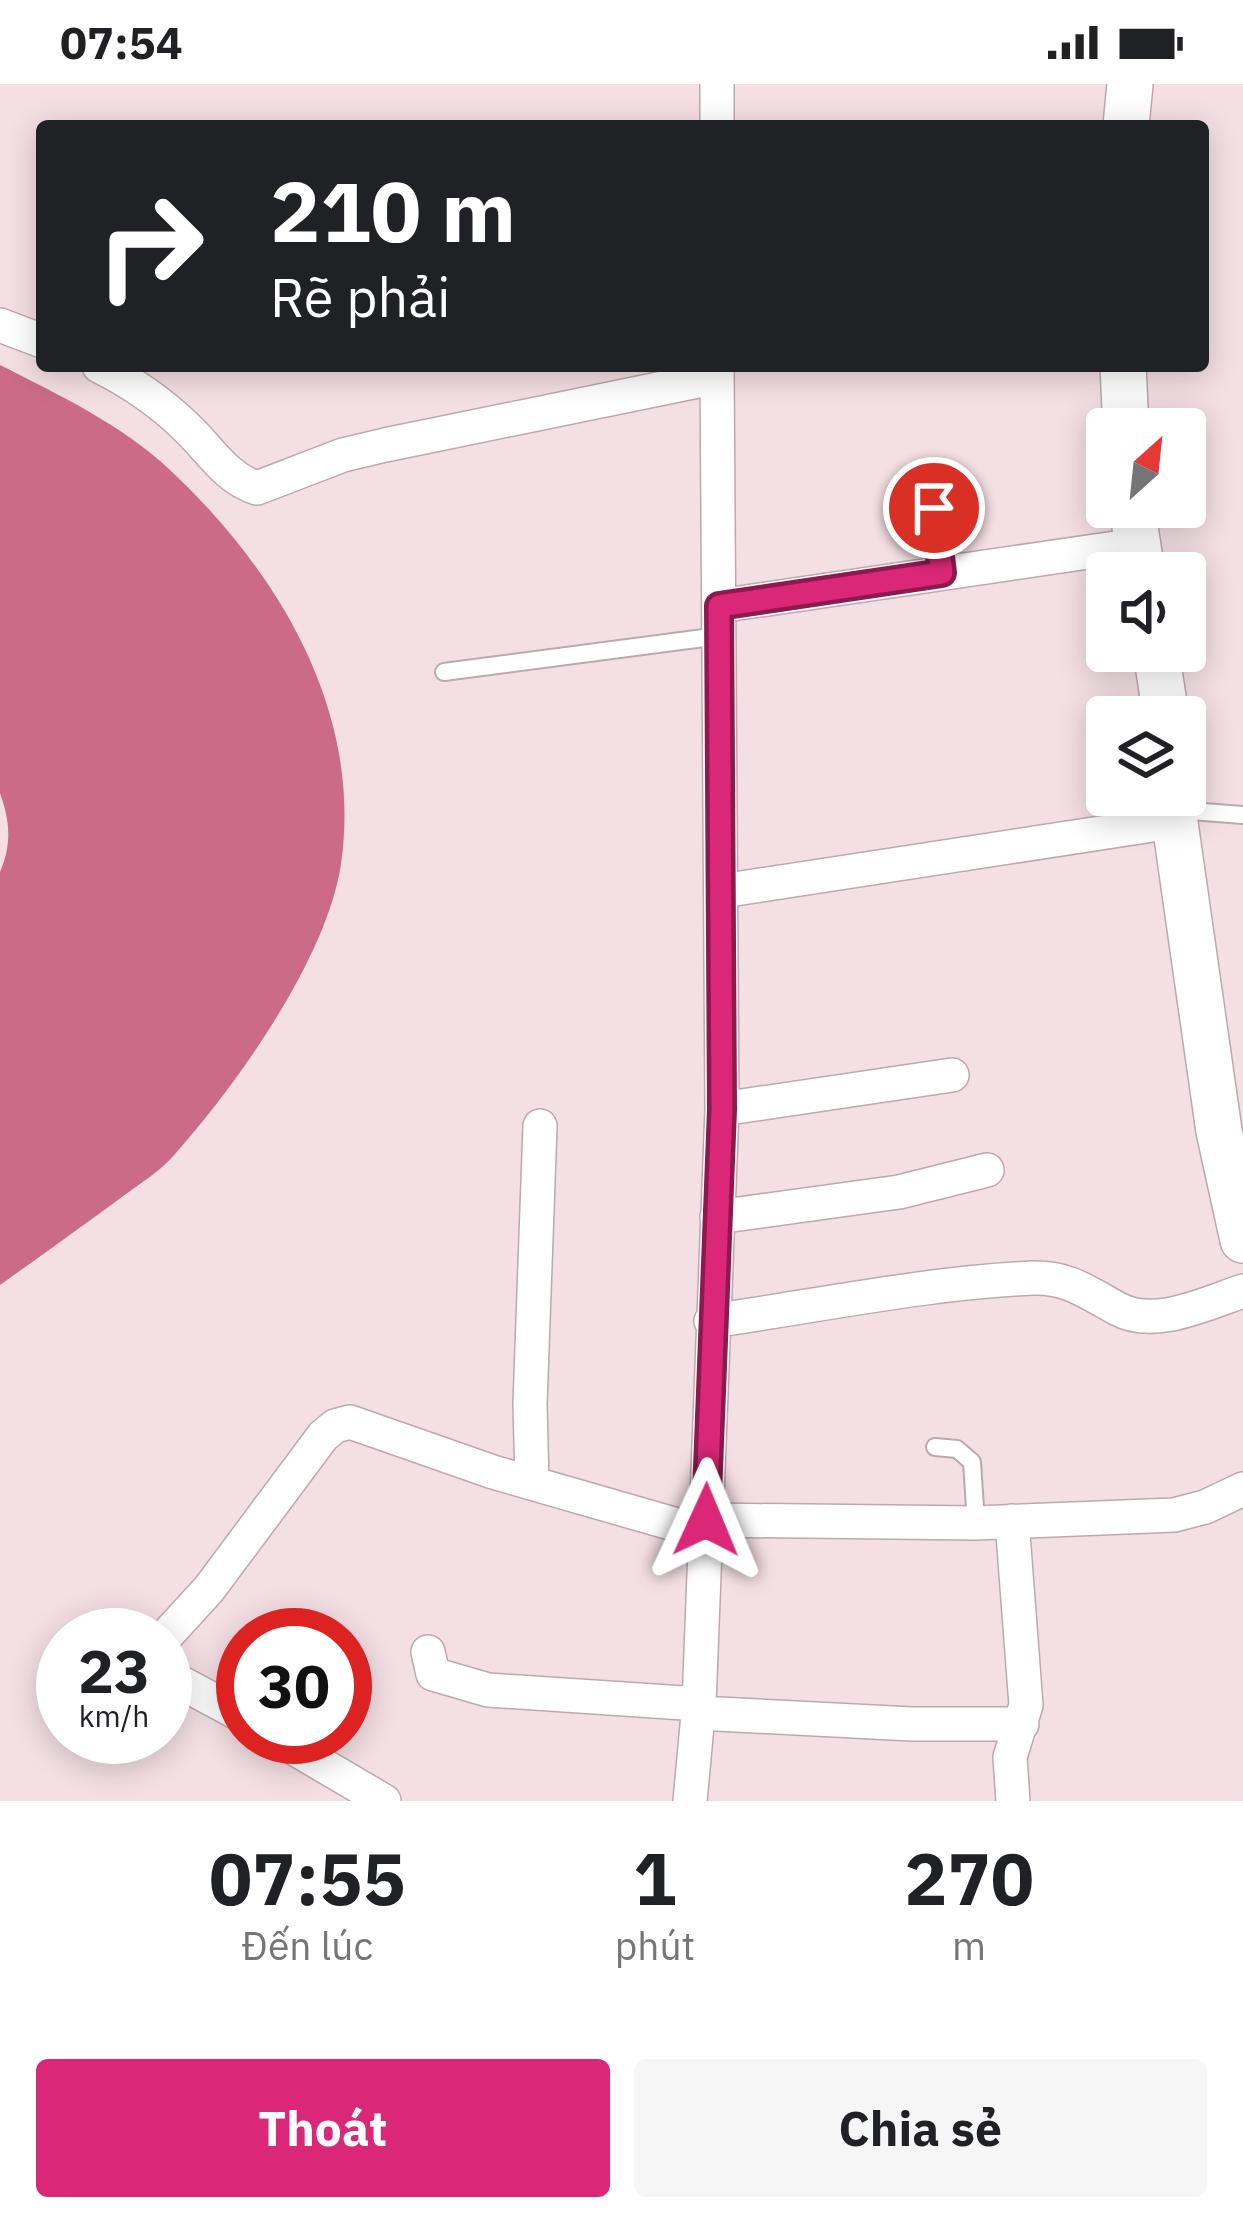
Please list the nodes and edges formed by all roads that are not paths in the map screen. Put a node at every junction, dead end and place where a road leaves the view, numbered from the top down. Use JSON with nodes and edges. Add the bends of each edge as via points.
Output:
{"nodes":[{"id":1,"x":717,"y":84,"type":"edge"},
{"id":2,"x":1130,"y":84,"type":"edge"},
{"id":3,"x":717,"y":120,"type":"edge"},
{"id":4,"x":1127,"y":120,"type":"edge"},
{"id":5,"x":0,"y":325,"type":"edge"},
{"id":6,"x":36,"y":339,"type":"edge"},
{"id":7,"x":110,"y":372,"type":"edge"},
{"id":8,"x":713,"y":372,"type":"edge"},
{"id":9,"x":717,"y":372,"type":"edge"},
{"id":10,"x":1123,"y":372,"type":"edge"},
{"id":11,"x":1125,"y":408,"type":"edge"},
{"id":12,"x":930,"y":476,"type":"dead end"},
{"id":13,"x":1137,"y":542,"type":"edge"},
{"id":14,"x":942,"y":573,"type":"junction"},
{"id":15,"x":719,"y":621,"type":"junction"},
{"id":16,"x":444,"y":672,"type":"dead end"},
{"id":17,"x":1206,"y":812,"type":"edge"},
{"id":18,"x":1243,"y":815,"type":"edge"},
{"id":19,"x":1133,"y":816,"type":"edge"},
{"id":20,"x":1172,"y":816,"type":"edge"},
{"id":21,"x":722,"y":891,"type":"junction"},
{"id":22,"x":952,"y":1076,"type":"dead end"},
{"id":23,"x":722,"y":1109,"type":"junction"},
{"id":24,"x":539,"y":1126,"type":"dead end"},
{"id":25,"x":987,"y":1170,"type":"dead end"},
{"id":26,"x":717,"y":1217,"type":"junction"},
{"id":27,"x":1243,"y":1240,"type":"edge"},
{"id":28,"x":1243,"y":1291,"type":"edge"},
{"id":29,"x":711,"y":1321,"type":"junction"},
{"id":30,"x":934,"y":1447,"type":"dead end"},
{"id":31,"x":532,"y":1483,"type":"junction"},
{"id":32,"x":1243,"y":1489,"type":"edge"},
{"id":33,"x":1012,"y":1521,"type":"junction"},
{"id":34,"x":976,"y":1523,"type":"junction"},
{"id":35,"x":705,"y":1527,"type":"junction"},
{"id":36,"x":191,"y":1608,"type":"edge"},
{"id":37,"x":428,"y":1652,"type":"dead end"},
{"id":38,"x":699,"y":1709,"type":"junction"},
{"id":39,"x":1022,"y":1724,"type":"junction"},
{"id":40,"x":321,"y":1764,"type":"edge"},
{"id":41,"x":384,"y":1801,"type":"edge"},
{"id":42,"x":690,"y":1801,"type":"edge"},
{"id":43,"x":1013,"y":1801,"type":"edge"}],
"edges":[{"from":1,"to":3,"type":"street"},
{"from":2,"to":4,"type":"main road"},
{"from":5,"to":6,"type":"street"},
{"from":7,"to":8,"type":"street","via":[[257,488],[385,445]]},
{"from":9,"to":15,"type":"street"},
{"from":10,"to":11,"type":"main road"},
{"from":12,"to":14,"type":"lane"},
{"from":13,"to":14,"type":"street"},
{"from":14,"to":15,"type":"street"},
{"from":15,"to":16,"type":"lane"},
{"from":15,"to":21,"type":"street"},
{"from":17,"to":18,"type":"lane"},
{"from":19,"to":21,"type":"street"},
{"from":20,"to":27,"type":"main road"},
{"from":21,"to":23,"type":"street"},
{"from":22,"to":23,"type":"street"},
{"from":23,"to":26,"type":"street"},
{"from":24,"to":31,"type":"street"},
{"from":25,"to":26,"type":"street","via":[[899,1192]]},
{"from":26,"to":29,"type":"street"},
{"from":28,"to":29,"type":"street","via":[[1161,1316],[1121,1311],[1076,1284],[1032,1278]]},
{"from":29,"to":35,"type":"street"},
{"from":30,"to":34,"type":"lane","via":[[957,1449],[972,1462]]},
{"from":31,"to":35,"type":"street"},
{"from":31,"to":36,"type":"street","via":[[340,1423]]},
{"from":32,"to":33,"type":"street","via":[[1174,1515]]},
{"from":33,"to":34,"type":"street"},
{"from":33,"to":39,"type":"street"},
{"from":34,"to":35,"type":"street"},
{"from":35,"to":38,"type":"street"},
{"from":37,"to":38,"type":"street","via":[[433,1674],[462,1685]]},
{"from":38,"to":39,"type":"street","via":[[889,1724]]},
{"from":38,"to":42,"type":"street"},
{"from":39,"to":43,"type":"street","via":[[1010,1757]]},
{"from":40,"to":41,"type":"street"}]}
